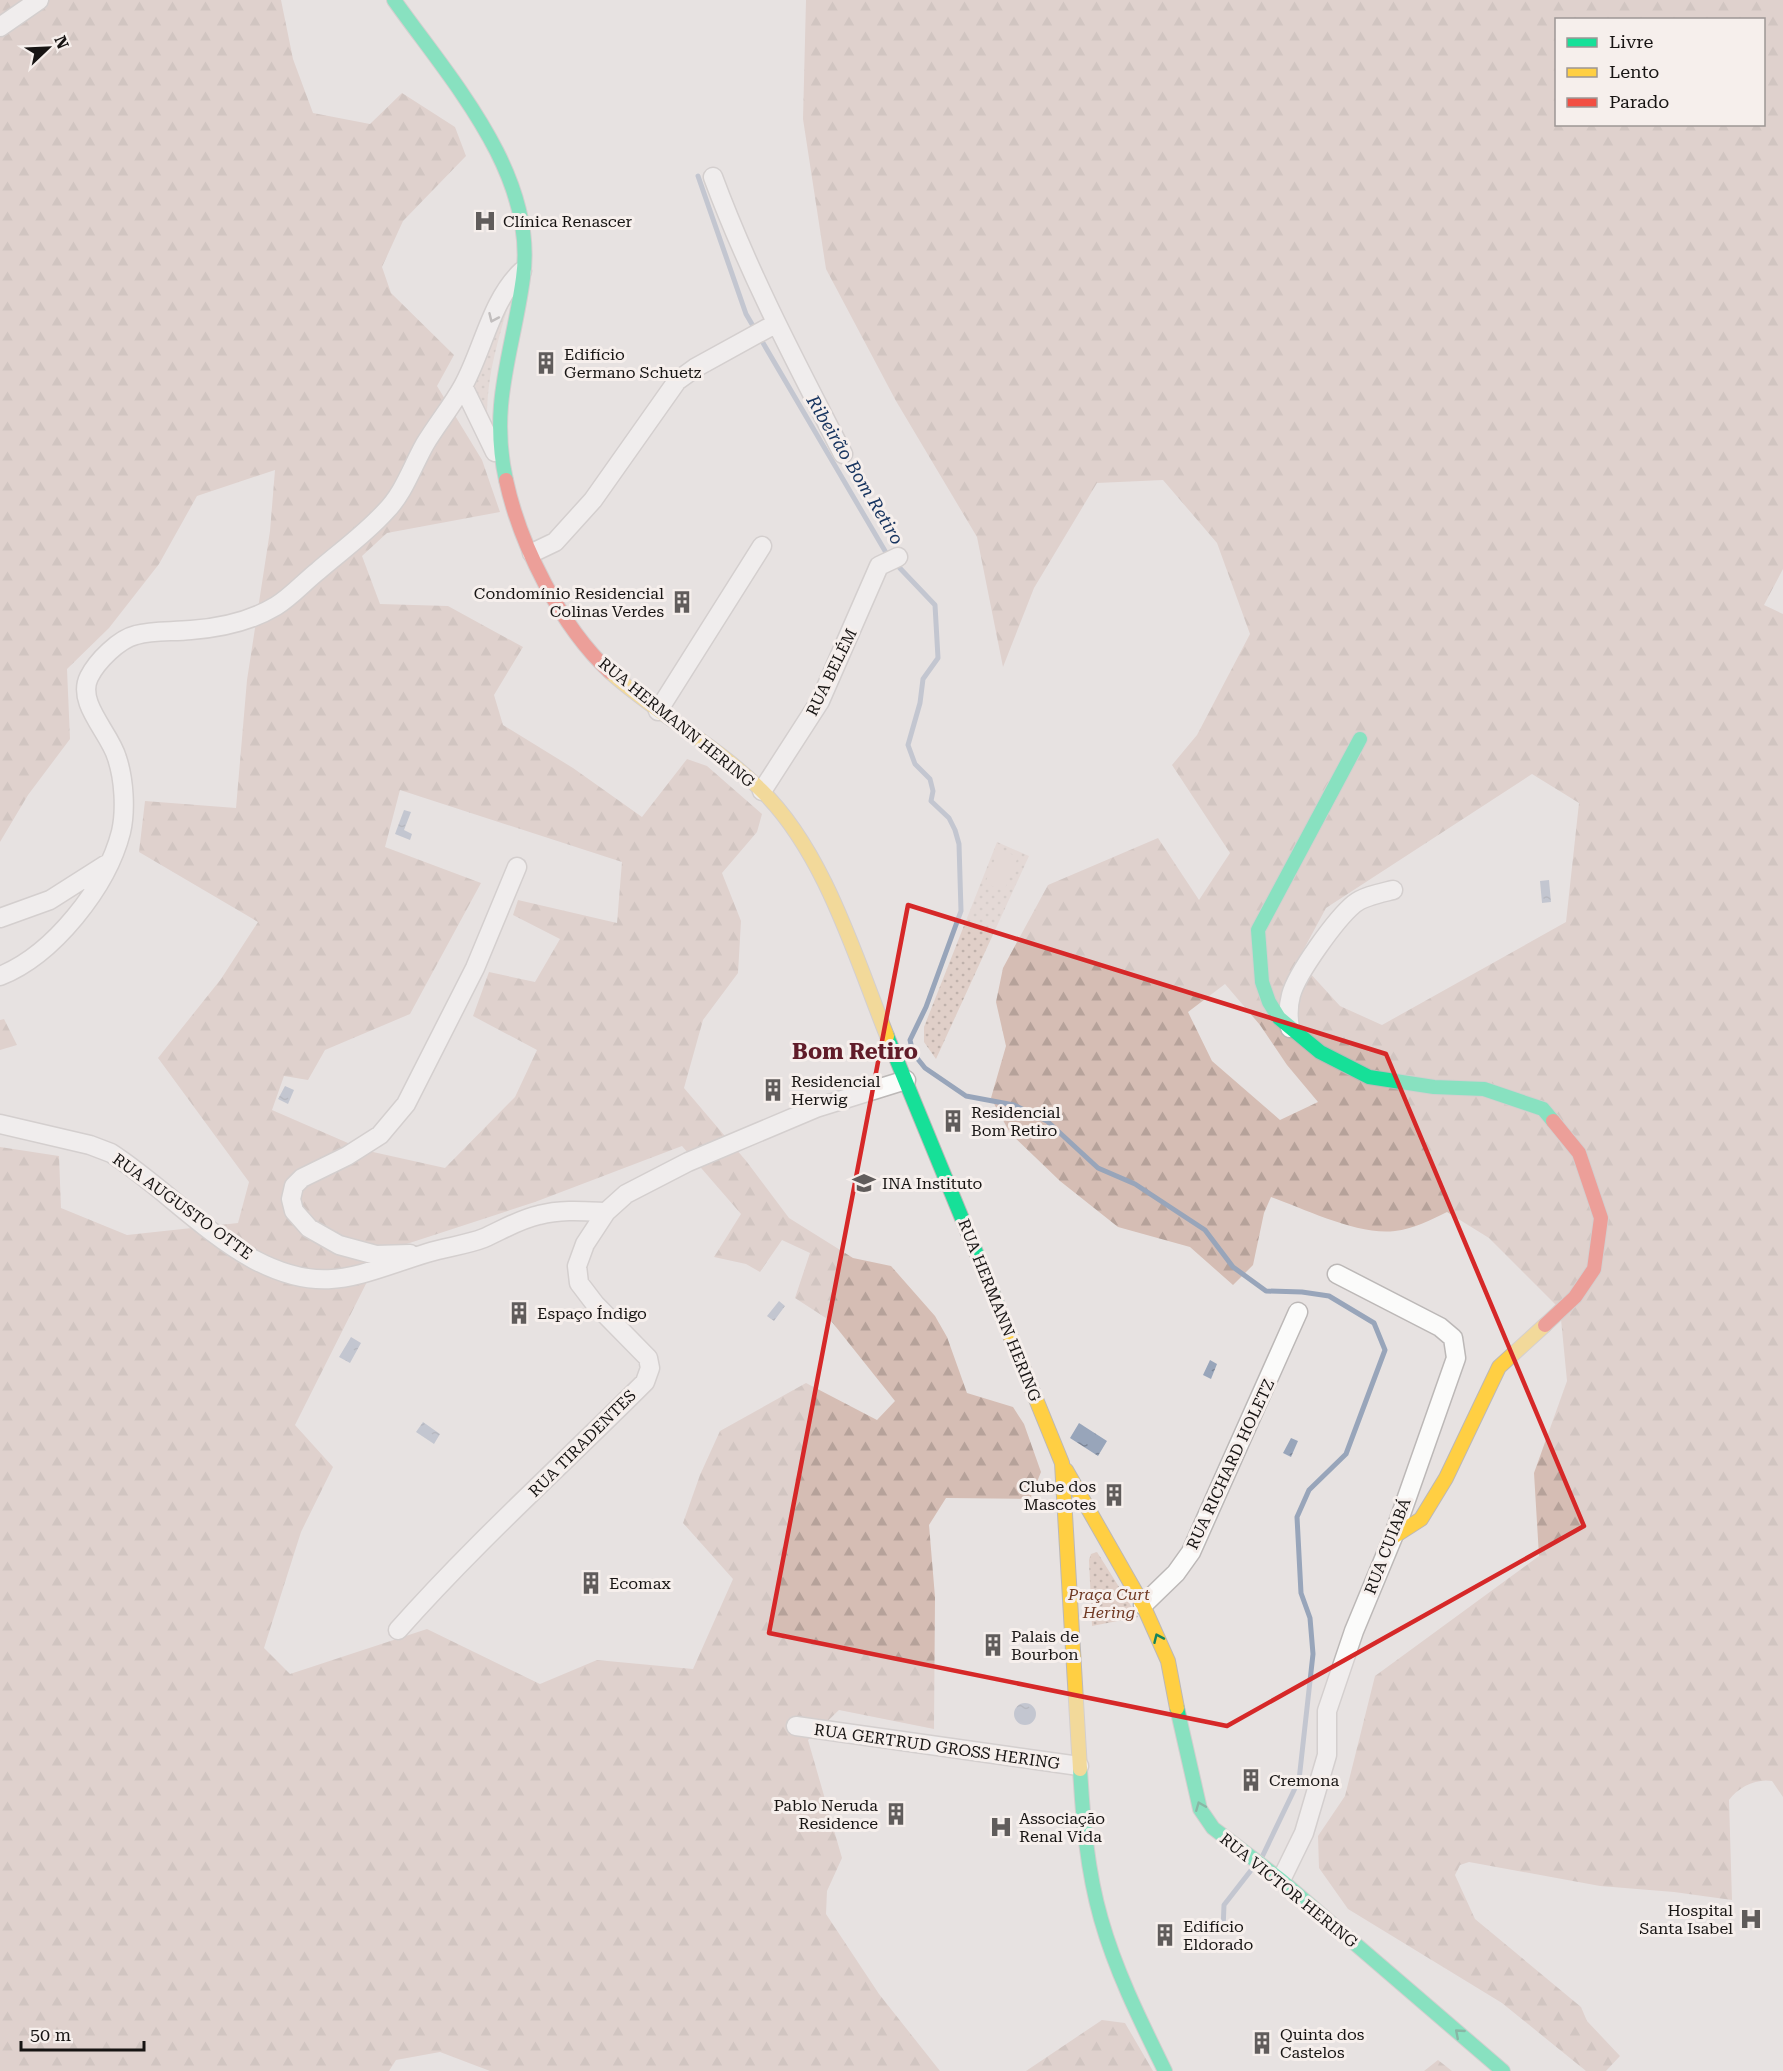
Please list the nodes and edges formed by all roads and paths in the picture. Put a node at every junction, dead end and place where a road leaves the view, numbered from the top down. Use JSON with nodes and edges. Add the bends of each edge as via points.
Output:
{"nodes":[{"id":1,"x":39,"y":0,"type":"edge"},
{"id":2,"x":394,"y":0,"type":"edge"},
{"id":3,"x":0,"y":27,"type":"edge"},
{"id":4,"x":713,"y":177,"type":"dead end"},
{"id":5,"x":524,"y":269,"type":"junction"},
{"id":6,"x":763,"y":330,"type":"junction"},
{"id":7,"x":463,"y":386,"type":"junction"},
{"id":8,"x":843,"y":454,"type":"dead end"},
{"id":9,"x":501,"y":467,"type":"junction"},
{"id":10,"x":762,"y":546,"type":"dead end"},
{"id":11,"x":532,"y":553,"type":"junction"},
{"id":12,"x":897,"y":557,"type":"dead end"},
{"id":13,"x":658,"y":711,"type":"junction"},
{"id":14,"x":1360,"y":739,"type":"dead end"},
{"id":15,"x":762,"y":791,"type":"junction"},
{"id":16,"x":109,"y":862,"type":"junction"},
{"id":17,"x":517,"y":867,"type":"dead end"},
{"id":18,"x":1393,"y":890,"type":"dead end"},
{"id":19,"x":0,"y":918,"type":"edge"},
{"id":20,"x":0,"y":975,"type":"edge"},
{"id":21,"x":1290,"y":1028,"type":"junction"},
{"id":22,"x":906,"y":1080,"type":"junction"},
{"id":23,"x":0,"y":1124,"type":"edge"},
{"id":24,"x":606,"y":1212,"type":"junction"},
{"id":25,"x":427,"y":1253,"type":"junction"},
{"id":26,"x":1336,"y":1274,"type":"dead end"},
{"id":27,"x":1298,"y":1312,"type":"dead end"},
{"id":28,"x":1062,"y":1463,"type":"junction"},
{"id":29,"x":1393,"y":1537,"type":"junction"},
{"id":30,"x":1108,"y":1541,"type":"junction"},
{"id":31,"x":1069,"y":1548,"type":"junction"},
{"id":32,"x":1143,"y":1605,"type":"junction"},
{"id":33,"x":398,"y":1630,"type":"dead end"},
{"id":34,"x":796,"y":1726,"type":"dead end"},
{"id":35,"x":1079,"y":1766,"type":"junction"},
{"id":36,"x":1281,"y":1880,"type":"junction"},
{"id":37,"x":1165,"y":2071,"type":"edge"},
{"id":38,"x":1503,"y":2071,"type":"edge"}],
"edges":[{"from":1,"to":3,"type":"street"},
{"from":2,"to":5,"type":"street","name":"RUA HERMANN HERING","via":[[509,175],[523,218]]},
{"from":4,"to":6,"type":"street","via":[[741,250]]},
{"from":5,"to":7,"type":"street","one_way":true,"via":[[500,302]]},
{"from":5,"to":9,"type":"street","name":"RUA HERMANN HERING","via":[[499,403]]},
{"from":6,"to":8,"type":"street"},
{"from":6,"to":11,"type":"street","via":[[677,381],[593,500],[555,542]]},
{"from":7,"to":9,"type":"street"},
{"from":7,"to":16,"type":"street","via":[[386,512],[277,606],[242,621],[135,635],[104,658],[93,672],[86,696],[94,717],[109,736],[123,789],[121,831]]},
{"from":9,"to":11,"type":"street","name":"RUA HERMANN HERING"},
{"from":10,"to":13,"type":"street"},
{"from":11,"to":13,"type":"street","name":"RUA HERMANN HERING","via":[[580,640]]},
{"from":12,"to":15,"type":"street","name":"RUA BELÉM","via":[[879,566],[820,701]]},
{"from":13,"to":15,"type":"street","name":"RUA HERMANN HERING","via":[[712,747]]},
{"from":14,"to":21,"type":"street","via":[[1258,930],[1262,982],[1269,1002]]},
{"from":15,"to":22,"type":"street","name":"RUA HERMANN HERING","via":[[794,830],[830,896]]},
{"from":16,"to":19,"type":"street","via":[[50,900]]},
{"from":16,"to":20,"type":"street","via":[[90,899],[57,936],[17,969]]},
{"from":17,"to":25,"type":"street","via":[[475,968],[406,1104],[380,1135],[302,1178],[294,1186],[291,1198],[294,1211],[309,1228],[339,1245],[376,1255]]},
{"from":18,"to":21,"type":"street","via":[[1355,903],[1327,935],[1291,994]]},
{"from":21,"to":29,"type":"street","via":[[1320,1052],[1369,1077],[1434,1087],[1484,1089],[1543,1109],[1578,1153],[1601,1218],[1594,1269],[1575,1297],[1499,1367],[1446,1478],[1421,1519]]},
{"from":22,"to":24,"type":"street","name":"RUA TIRADENTES","via":[[816,1108],[688,1162],[635,1188]]},
{"from":22,"to":28,"type":"street","name":"RUA HERMANN HERING"},
{"from":23,"to":25,"type":"street","name":"RUA AUGUSTO OTTE","via":[[111,1152],[252,1259],[287,1274],[319,1281],[353,1277]]},
{"from":24,"to":25,"type":"street","name":"RUA AUGUSTO OTTE","via":[[573,1210],[538,1215],[482,1239]]},
{"from":24,"to":33,"type":"street","name":"RUA TIRADENTES","via":[[585,1244],[578,1266],[579,1283],[648,1358],[650,1368],[645,1382],[469,1552]]},
{"from":26,"to":29,"type":"street","name":"RUA CUIABÁ","via":[[1440,1327],[1453,1338],[1456,1358]]},
{"from":27,"to":32,"type":"street","name":"RUA RICHARD HOLETZ","via":[[1191,1552]]},
{"from":28,"to":30,"type":"street","name":"RUA VICTOR HERING"},
{"from":28,"to":31,"type":"street","name":"RUA HERMANN HERING"},
{"from":29,"to":36,"type":"street","name":"RUA CUIABÁ","via":[[1330,1701],[1327,1755],[1304,1833]]},
{"from":30,"to":31,"type":"street","via":[[1089,1540]]},
{"from":30,"to":32,"type":"street","name":"RUA VICTOR HERING"},
{"from":31,"to":35,"type":"street","name":"RUA HERMANN HERING"},
{"from":36,"to":32,"type":"street","name":"RUA VICTOR HERING","one_way":true,"via":[[1213,1828],[1200,1809],[1168,1661]]},
{"from":34,"to":35,"type":"street","name":"RUA GERTRUD GROSS HERING"},
{"from":35,"to":37,"type":"street","name":"RUA HERMANN HERING","via":[[1092,1882],[1105,1931],[1136,2012]]},
{"from":38,"to":36,"type":"street","name":"RUA VICTOR HERING","one_way":true}]}
